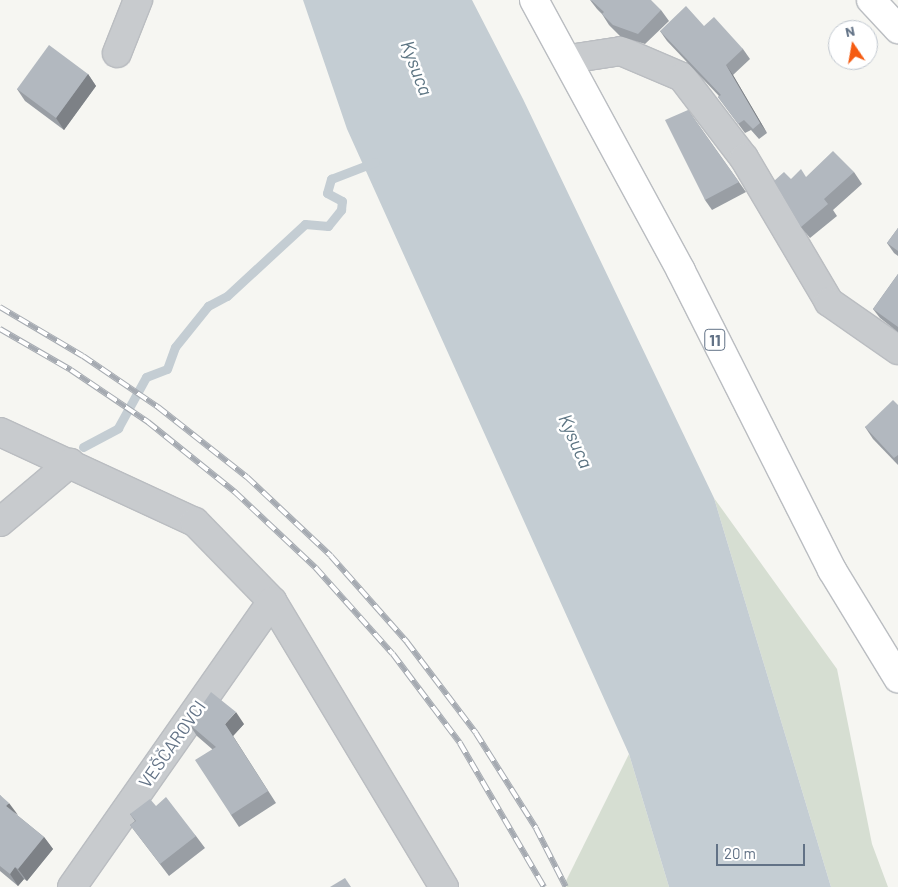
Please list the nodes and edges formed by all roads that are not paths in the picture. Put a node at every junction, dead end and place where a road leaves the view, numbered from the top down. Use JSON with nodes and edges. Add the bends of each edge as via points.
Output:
{"nodes":[{"id":1,"x":138,"y":0,"type":"edge"},
{"id":2,"x":534,"y":0,"type":"edge"},
{"id":3,"x":117,"y":53,"type":"dead end"},
{"id":4,"x":569,"y":59,"type":"junction"},
{"id":5,"x":898,"y":350,"type":"edge"},
{"id":6,"x":0,"y":432,"type":"edge"},
{"id":7,"x":70,"y":463,"type":"junction"},
{"id":8,"x":0,"y":522,"type":"edge"},
{"id":9,"x":272,"y":602,"type":"junction"},
{"id":10,"x":898,"y":678,"type":"edge"},
{"id":11,"x":72,"y":887,"type":"edge"},
{"id":12,"x":444,"y":887,"type":"edge"}],
"edges":[{"from":1,"to":3,"type":"street"},
{"from":2,"to":4,"type":"main road","number":"11"},
{"from":4,"to":5,"type":"street","via":[[622,52],[682,77],[744,158],[829,302]]},
{"from":4,"to":10,"type":"main road","number":"11","via":[[681,271],[832,570]]},
{"from":6,"to":7,"type":"street"},
{"from":7,"to":8,"type":"street"},
{"from":7,"to":9,"type":"street","via":[[195,522]]},
{"from":9,"to":11,"type":"street","name":"VEŠČAROVCI"},
{"from":9,"to":12,"type":"street"}]}
